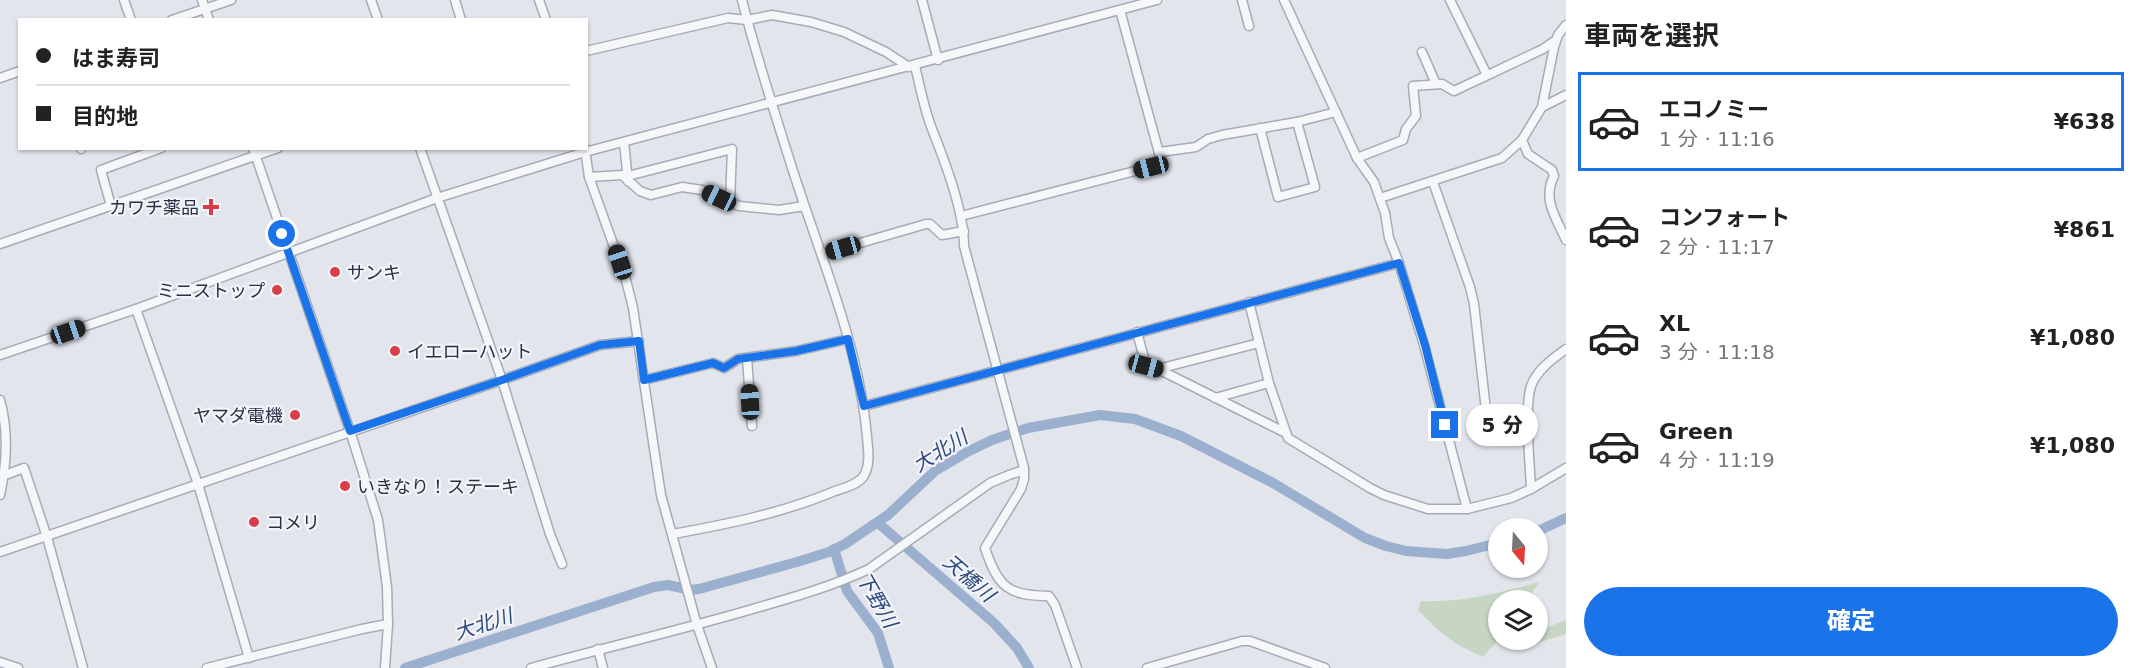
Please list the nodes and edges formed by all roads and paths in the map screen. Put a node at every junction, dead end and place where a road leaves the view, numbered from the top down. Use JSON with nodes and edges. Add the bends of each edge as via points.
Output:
{"nodes":[{"id":1,"x":124,"y":0,"type":"edge"},
{"id":2,"x":231,"y":0,"type":"edge"},
{"id":3,"x":371,"y":0,"type":"edge"},
{"id":4,"x":455,"y":0,"type":"edge"},
{"id":5,"x":539,"y":0,"type":"edge"},
{"id":6,"x":742,"y":0,"type":"edge"},
{"id":7,"x":922,"y":0,"type":"edge"},
{"id":8,"x":1157,"y":0,"type":"edge"},
{"id":9,"x":1242,"y":0,"type":"edge"},
{"id":10,"x":1284,"y":0,"type":"edge"},
{"id":11,"x":1450,"y":0,"type":"edge"},
{"id":12,"x":204,"y":4,"type":"edge"},
{"id":13,"x":1120,"y":10,"type":"junction"},
{"id":14,"x":129,"y":18,"type":"edge"},
{"id":15,"x":176,"y":18,"type":"edge"},
{"id":16,"x":377,"y":18,"type":"edge"},
{"id":17,"x":460,"y":18,"type":"edge"},
{"id":18,"x":545,"y":18,"type":"edge"},
{"id":19,"x":747,"y":19,"type":"junction"},
{"id":20,"x":1566,"y":25,"type":"edge"},
{"id":21,"x":1249,"y":26,"type":"dead end"},
{"id":22,"x":1556,"y":40,"type":"junction"},
{"id":23,"x":588,"y":51,"type":"edge"},
{"id":24,"x":1422,"y":52,"type":"dead end"},
{"id":25,"x":938,"y":60,"type":"junction"},
{"id":26,"x":912,"y":67,"type":"junction"},
{"id":27,"x":18,"y":72,"type":"edge"},
{"id":28,"x":1487,"y":75,"type":"junction"},
{"id":29,"x":0,"y":78,"type":"edge"},
{"id":30,"x":1436,"y":84,"type":"junction"},
{"id":31,"x":1566,"y":95,"type":"edge"},
{"id":32,"x":772,"y":103,"type":"junction"},
{"id":33,"x":1542,"y":107,"type":"junction"},
{"id":34,"x":1335,"y":112,"type":"junction"},
{"id":35,"x":1297,"y":122,"type":"junction"},
{"id":36,"x":1260,"y":128,"type":"junction"},
{"id":37,"x":1521,"y":140,"type":"junction"},
{"id":38,"x":624,"y":142,"type":"junction"},
{"id":39,"x":588,"y":149,"type":"edge"},
{"id":40,"x":155,"y":150,"type":"edge"},
{"id":41,"x":421,"y":150,"type":"edge"},
{"id":42,"x":585,"y":150,"type":"edge"},
{"id":43,"x":254,"y":152,"type":"edge"},
{"id":44,"x":1160,"y":152,"type":"junction"},
{"id":45,"x":1357,"y":158,"type":"junction"},
{"id":46,"x":590,"y":177,"type":"junction"},
{"id":47,"x":628,"y":179,"type":"junction"},
{"id":48,"x":1433,"y":182,"type":"junction"},
{"id":49,"x":437,"y":198,"type":"junction"},
{"id":50,"x":1380,"y":198,"type":"junction"},
{"id":51,"x":730,"y":202,"type":"junction"},
{"id":52,"x":111,"y":206,"type":"junction"},
{"id":53,"x":804,"y":206,"type":"junction"},
{"id":54,"x":961,"y":216,"type":"junction"},
{"id":55,"x":964,"y":231,"type":"junction"},
{"id":56,"x":1566,"y":240,"type":"edge"},
{"id":57,"x":0,"y":244,"type":"edge"},
{"id":58,"x":288,"y":253,"type":"junction"},
{"id":59,"x":822,"y":254,"type":"junction"},
{"id":60,"x":1399,"y":263,"type":"junction"},
{"id":61,"x":1249,"y":302,"type":"junction"},
{"id":62,"x":136,"y":309,"type":"junction"},
{"id":63,"x":1137,"y":332,"type":"junction"},
{"id":64,"x":848,"y":339,"type":"junction"},
{"id":65,"x":639,"y":341,"type":"junction"},
{"id":66,"x":1259,"y":343,"type":"junction"},
{"id":67,"x":1566,"y":349,"type":"edge"},
{"id":68,"x":0,"y":355,"type":"edge"},
{"id":69,"x":747,"y":358,"type":"junction"},
{"id":70,"x":1158,"y":369,"type":"junction"},
{"id":71,"x":998,"y":371,"type":"junction"},
{"id":72,"x":502,"y":380,"type":"junction"},
{"id":73,"x":644,"y":380,"type":"junction"},
{"id":74,"x":1269,"y":383,"type":"junction"},
{"id":75,"x":1215,"y":398,"type":"junction"},
{"id":76,"x":0,"y":400,"type":"edge"},
{"id":77,"x":864,"y":406,"type":"junction"},
{"id":78,"x":1529,"y":414,"type":"junction"},
{"id":79,"x":752,"y":426,"type":"dead end"},
{"id":80,"x":350,"y":431,"type":"junction"},
{"id":81,"x":1286,"y":434,"type":"junction"},
{"id":82,"x":1566,"y":468,"type":"edge"},
{"id":83,"x":1024,"y":469,"type":"junction"},
{"id":84,"x":5,"y":475,"type":"junction"},
{"id":85,"x":198,"y":484,"type":"junction"},
{"id":86,"x":1531,"y":489,"type":"junction"},
{"id":87,"x":0,"y":495,"type":"edge"},
{"id":88,"x":1467,"y":509,"type":"junction"},
{"id":89,"x":47,"y":537,"type":"junction"},
{"id":90,"x":674,"y":537,"type":"junction"},
{"id":91,"x":0,"y":552,"type":"edge"},
{"id":92,"x":562,"y":564,"type":"dead end"},
{"id":93,"x":697,"y":623,"type":"junction"},
{"id":94,"x":388,"y":626,"type":"junction"},
{"id":95,"x":598,"y":649,"type":"junction"},
{"id":96,"x":249,"y":658,"type":"junction"},
{"id":97,"x":0,"y":663,"type":"edge"},
{"id":98,"x":18,"y":668,"type":"edge"},
{"id":99,"x":83,"y":668,"type":"edge"},
{"id":100,"x":207,"y":668,"type":"edge"},
{"id":101,"x":386,"y":668,"type":"edge"},
{"id":102,"x":531,"y":668,"type":"edge"},
{"id":103,"x":603,"y":668,"type":"edge"},
{"id":104,"x":712,"y":668,"type":"edge"},
{"id":105,"x":1077,"y":668,"type":"edge"},
{"id":106,"x":1147,"y":668,"type":"edge"},
{"id":107,"x":1325,"y":668,"type":"edge"}],
"edges":[{"from":1,"to":14,"type":"street"},
{"from":2,"to":12,"type":"street"},
{"from":3,"to":16,"type":"street"},
{"from":4,"to":17,"type":"street"},
{"from":5,"to":18,"type":"street"},
{"from":6,"to":19,"type":"street"},
{"from":7,"to":25,"type":"street"},
{"from":8,"to":13,"type":"street"},
{"from":9,"to":21,"type":"street"},
{"from":10,"to":34,"type":"street"},
{"from":11,"to":28,"type":"street"},
{"from":12,"to":15,"type":"street"},
{"from":13,"to":25,"type":"street"},
{"from":13,"to":44,"type":"street"},
{"from":19,"to":23,"type":"street","via":[[728,18]]},
{"from":19,"to":26,"type":"street","via":[[772,15],[811,22],[844,32]]},
{"from":19,"to":32,"type":"street"},
{"from":20,"to":22,"type":"street"},
{"from":22,"to":28,"type":"street"},
{"from":22,"to":33,"type":"street"},
{"from":24,"to":30,"type":"street"},
{"from":25,"to":26,"type":"street"},
{"from":26,"to":32,"type":"street"},
{"from":26,"to":54,"type":"street"},
{"from":27,"to":29,"type":"street"},
{"from":28,"to":30,"type":"street","via":[[1454,91]]},
{"from":30,"to":45,"type":"street","via":[[1413,86],[1416,116],[1403,140]]},
{"from":31,"to":33,"type":"street"},
{"from":32,"to":38,"type":"street"},
{"from":32,"to":53,"type":"street"},
{"from":33,"to":37,"type":"street"},
{"from":34,"to":35,"type":"street"},
{"from":34,"to":45,"type":"street"},
{"from":35,"to":36,"type":"street"},
{"from":35,"to":36,"type":"street","via":[[1315,187],[1278,197]]},
{"from":36,"to":44,"type":"street","via":[[1208,139],[1196,147]]},
{"from":37,"to":48,"type":"street","via":[[1502,158]]},
{"from":37,"to":56,"type":"street","via":[[1528,154],[1552,170],[1548,202]]},
{"from":38,"to":39,"type":"street"},
{"from":38,"to":47,"type":"street"},
{"from":40,"to":52,"type":"street","via":[[101,170]]},
{"from":41,"to":49,"type":"street"},
{"from":42,"to":46,"type":"street"},
{"from":42,"to":49,"type":"street"},
{"from":43,"to":52,"type":"street"},
{"from":43,"to":58,"type":"street"},
{"from":44,"to":54,"type":"street","via":[[1162,164]]},
{"from":45,"to":50,"type":"street"},
{"from":46,"to":47,"type":"street","via":[[622,175]]},
{"from":46,"to":65,"type":"street","via":[[626,280]]},
{"from":47,"to":51,"type":"street","via":[[651,195],[682,187],[702,190]]},
{"from":47,"to":51,"type":"street","via":[[732,149]]},
{"from":48,"to":50,"type":"street"},
{"from":48,"to":78,"type":"street","via":[[1472,296],[1487,419]]},
{"from":49,"to":58,"type":"street"},
{"from":49,"to":72,"type":"street"},
{"from":50,"to":60,"type":"street"},
{"from":51,"to":53,"type":"street","via":[[738,207],[778,210]]},
{"from":52,"to":57,"type":"street"},
{"from":53,"to":59,"type":"street"},
{"from":54,"to":55,"type":"street"},
{"from":55,"to":59,"type":"street","via":[[942,235],[926,224]]},
{"from":55,"to":71,"type":"street","via":[[964,246]]},
{"from":58,"to":62,"type":"street"},
{"from":58,"to":80,"type":"street"},
{"from":59,"to":64,"type":"street"},
{"from":60,"to":61,"type":"street"},
{"from":60,"to":88,"type":"street","via":[[1425,345]]},
{"from":61,"to":63,"type":"street"},
{"from":61,"to":66,"type":"street"},
{"from":62,"to":68,"type":"street"},
{"from":62,"to":85,"type":"street"},
{"from":63,"to":70,"type":"street","via":[[1146,366]]},
{"from":63,"to":71,"type":"street"},
{"from":64,"to":69,"type":"street"},
{"from":64,"to":77,"type":"street"},
{"from":65,"to":72,"type":"street","via":[[600,345]]},
{"from":65,"to":73,"type":"street"},
{"from":66,"to":70,"type":"street"},
{"from":66,"to":74,"type":"street"},
{"from":67,"to":78,"type":"street","via":[[1549,361],[1536,378],[1530,393]]},
{"from":69,"to":73,"type":"street","via":[[724,368],[713,363]]},
{"from":69,"to":79,"type":"street"},
{"from":70,"to":75,"type":"street"},
{"from":71,"to":77,"type":"street"},
{"from":71,"to":83,"type":"street"},
{"from":72,"to":80,"type":"street"},
{"from":72,"to":92,"type":"street"},
{"from":73,"to":90,"type":"street","via":[[661,495]]},
{"from":74,"to":75,"type":"street"},
{"from":74,"to":81,"type":"street"},
{"from":75,"to":81,"type":"street"},
{"from":76,"to":84,"type":"street","via":[[6,432]]},
{"from":77,"to":90,"type":"street","via":[[869,458],[862,478],[854,484],[750,519]]},
{"from":78,"to":86,"type":"street"},
{"from":80,"to":85,"type":"street"},
{"from":80,"to":94,"type":"street","via":[[378,520]]},
{"from":81,"to":88,"type":"street","via":[[1384,495],[1428,509]]},
{"from":82,"to":86,"type":"street"},
{"from":83,"to":93,"type":"street","via":[[990,483],[869,569],[789,599]]},
{"from":83,"to":105,"type":"street","via":[[1021,489],[985,548],[1000,581],[1009,590],[1027,596],[1048,596]]},
{"from":84,"to":87,"type":"street"},
{"from":84,"to":89,"type":"street","via":[[24,468]]},
{"from":85,"to":89,"type":"street"},
{"from":85,"to":96,"type":"street"},
{"from":86,"to":88,"type":"street"},
{"from":89,"to":91,"type":"street"},
{"from":89,"to":99,"type":"street"},
{"from":90,"to":93,"type":"street"},
{"from":93,"to":95,"type":"street"},
{"from":93,"to":104,"type":"street"},
{"from":94,"to":96,"type":"street"},
{"from":94,"to":101,"type":"street"},
{"from":95,"to":102,"type":"street"},
{"from":95,"to":103,"type":"street"},
{"from":96,"to":100,"type":"street"},
{"from":97,"to":98,"type":"street"},
{"from":106,"to":107,"type":"street","via":[[1250,641]]}]}
